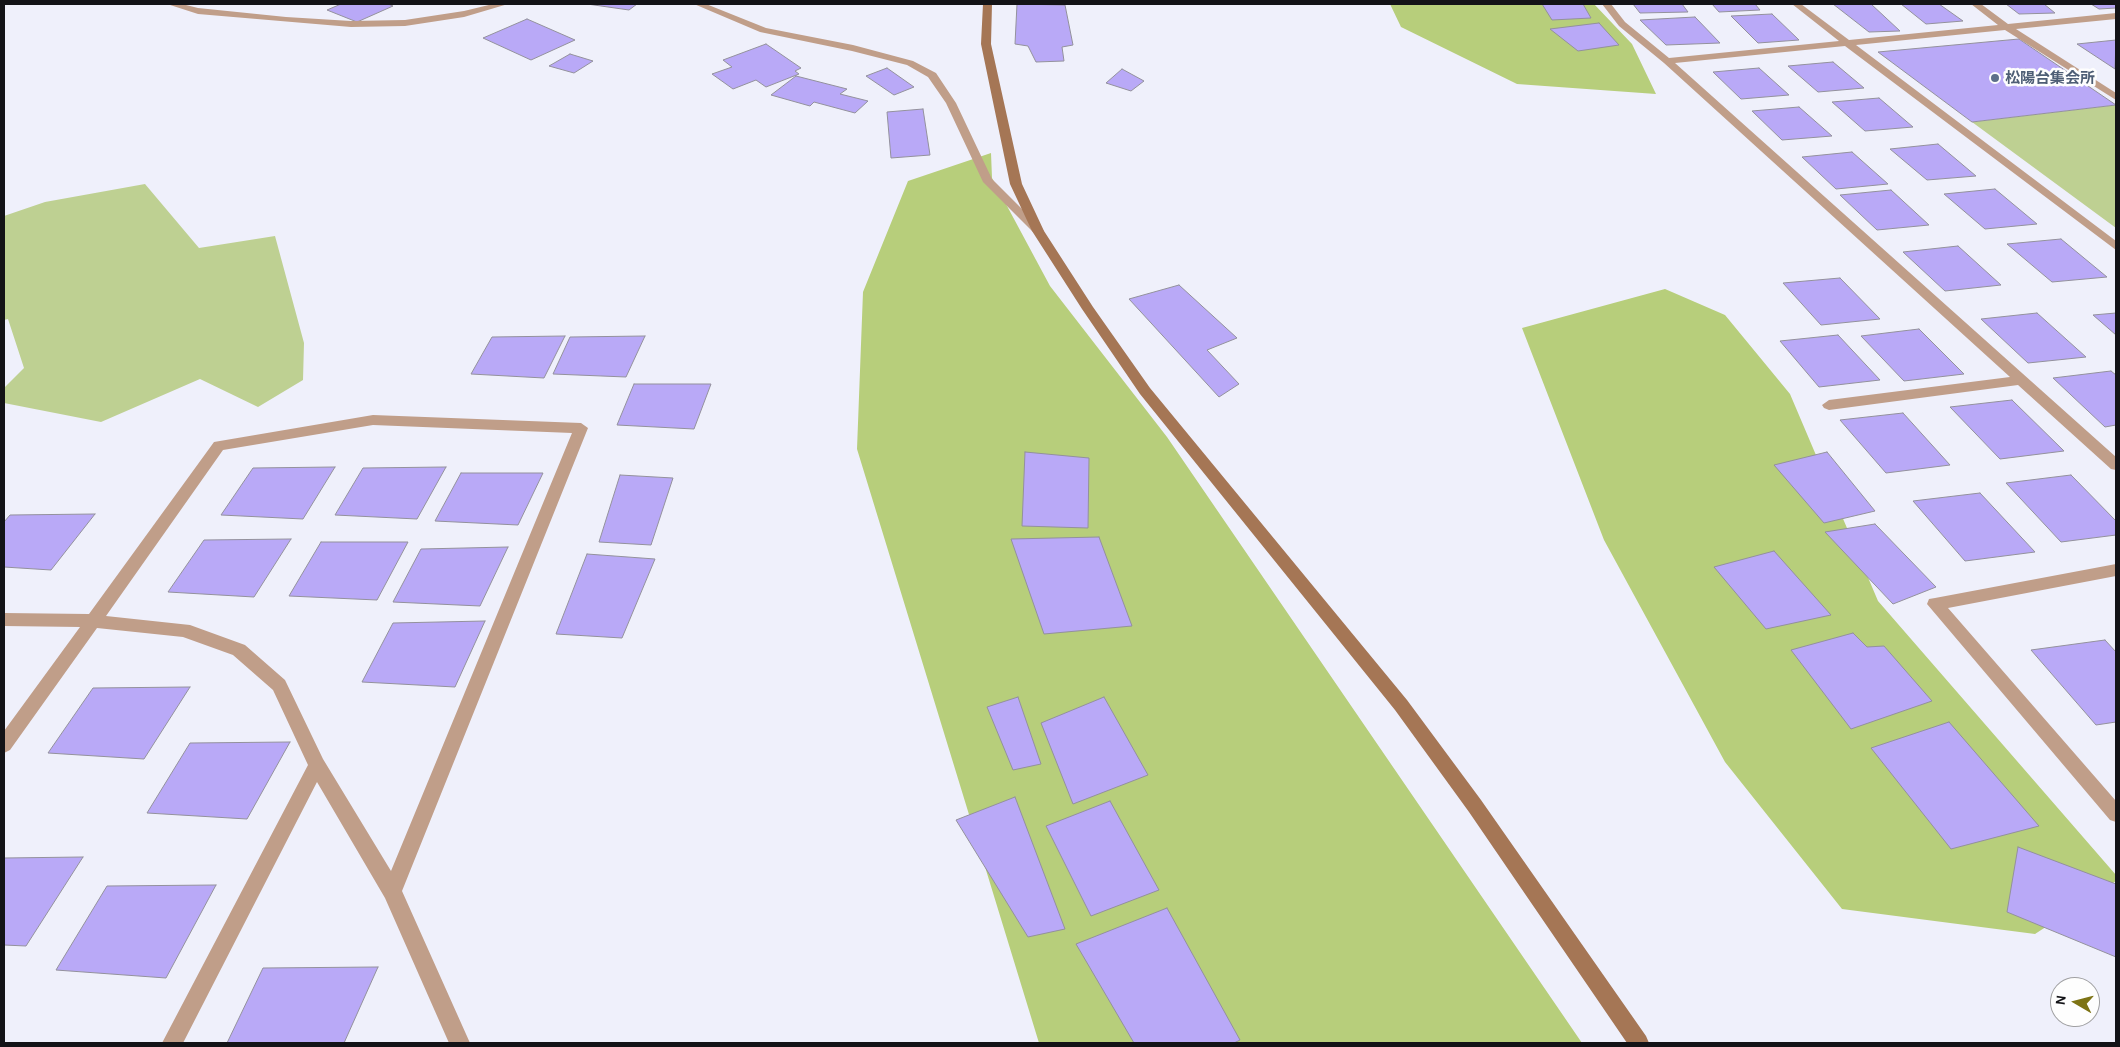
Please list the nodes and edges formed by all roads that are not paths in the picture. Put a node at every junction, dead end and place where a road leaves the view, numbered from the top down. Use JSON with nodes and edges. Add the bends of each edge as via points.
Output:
{"nodes":[{"id":1,"x":172,"y":4,"type":"edge"},
{"id":2,"x":503,"y":4,"type":"edge"},
{"id":3,"x":699,"y":4,"type":"edge"},
{"id":4,"x":987,"y":4,"type":"edge"},
{"id":5,"x":1606,"y":4,"type":"edge"},
{"id":6,"x":1796,"y":4,"type":"edge"},
{"id":7,"x":1975,"y":4,"type":"edge"},
{"id":8,"x":2116,"y":16,"type":"edge"},
{"id":9,"x":2008,"y":28,"type":"junction"},
{"id":10,"x":1844,"y":42,"type":"junction"},
{"id":11,"x":1667,"y":61,"type":"junction"},
{"id":12,"x":2116,"y":97,"type":"edge"},
{"id":13,"x":1038,"y":231,"type":"junction"},
{"id":14,"x":2116,"y":246,"type":"edge"},
{"id":15,"x":2021,"y":380,"type":"junction"},
{"id":16,"x":1828,"y":404,"type":"dead end"},
{"id":17,"x":2116,"y":465,"type":"edge"},
{"id":18,"x":2116,"y":570,"type":"edge"},
{"id":19,"x":4,"y":619,"type":"edge"},
{"id":20,"x":92,"y":621,"type":"junction"},
{"id":21,"x":4,"y":745,"type":"edge"},
{"id":22,"x":317,"y":765,"type":"junction"},
{"id":23,"x":2116,"y":814,"type":"edge"},
{"id":24,"x":392,"y":890,"type":"junction"},
{"id":25,"x":172,"y":1043,"type":"edge"},
{"id":26,"x":460,"y":1043,"type":"edge"},
{"id":27,"x":1639,"y":1043,"type":"edge"}],
"edges":[{"from":1,"to":2,"type":"street","via":[[208,12],[351,24],[405,23]]},
{"from":3,"to":13,"type":"street","via":[[763,30],[881,55],[910,63],[932,75],[951,103],[987,180]]},
{"from":4,"to":13,"type":"street","via":[[986,44],[1016,184]]},
{"from":5,"to":11,"type":"street","via":[[1622,24]]},
{"from":6,"to":10,"type":"street"},
{"from":7,"to":9,"type":"street"},
{"from":8,"to":9,"type":"street"},
{"from":9,"to":10,"type":"street"},
{"from":9,"to":12,"type":"street"},
{"from":10,"to":11,"type":"street"},
{"from":10,"to":14,"type":"street"},
{"from":11,"to":15,"type":"street"},
{"from":13,"to":27,"type":"street","via":[[1145,391],[1407,713]]},
{"from":15,"to":16,"type":"street"},
{"from":15,"to":17,"type":"street"},
{"from":18,"to":23,"type":"street","via":[[1935,604]]},
{"from":19,"to":20,"type":"street"},
{"from":20,"to":21,"type":"street"},
{"from":20,"to":22,"type":"street","via":[[184,630],[238,650],[279,685]]},
{"from":20,"to":24,"type":"street","via":[[220,446],[373,420],[581,428]]},
{"from":22,"to":24,"type":"street"},
{"from":22,"to":25,"type":"street"},
{"from":24,"to":26,"type":"street"}]}
